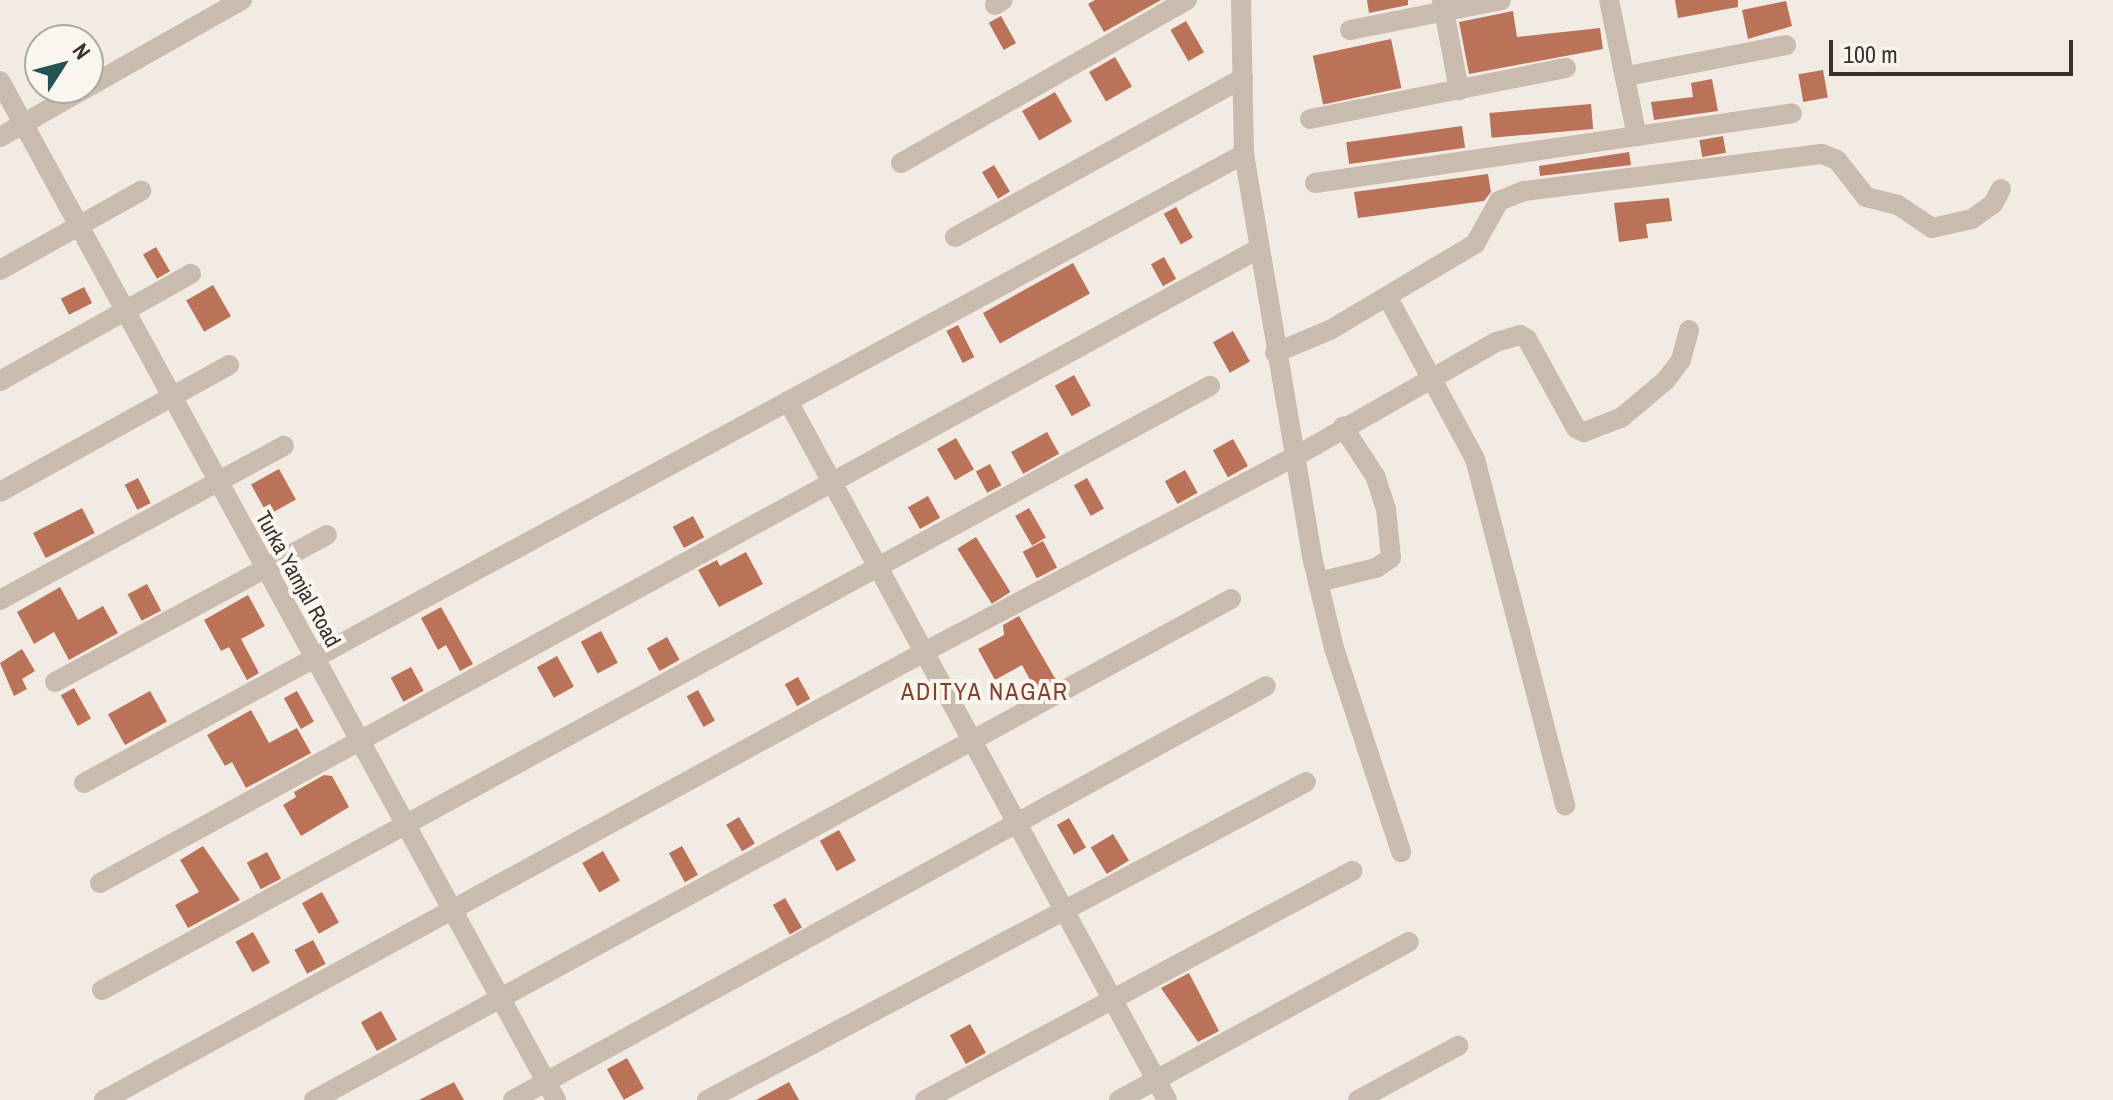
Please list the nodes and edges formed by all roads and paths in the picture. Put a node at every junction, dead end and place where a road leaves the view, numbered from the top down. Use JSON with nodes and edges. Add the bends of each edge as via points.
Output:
{"nodes":[{"id":1,"x":242,"y":0,"type":"edge"},
{"id":2,"x":1187,"y":0,"type":"edge"},
{"id":3,"x":1241,"y":0,"type":"edge"},
{"id":4,"x":1501,"y":0,"type":"edge"},
{"id":5,"x":1609,"y":0,"type":"edge"},
{"id":6,"x":1443,"y":6,"type":"edge"},
{"id":7,"x":1350,"y":30,"type":"dead end"},
{"id":8,"x":1786,"y":45,"type":"dead end"},
{"id":9,"x":1566,"y":68,"type":"dead end"},
{"id":10,"x":1627,"y":76,"type":"junction"},
{"id":11,"x":104,"y":77,"type":"edge"},
{"id":12,"x":1243,"y":78,"type":"junction"},
{"id":13,"x":0,"y":81,"type":"edge"},
{"id":14,"x":1459,"y":90,"type":"junction"},
{"id":15,"x":57,"y":104,"type":"edge"},
{"id":16,"x":1792,"y":113,"type":"dead end"},
{"id":17,"x":1310,"y":119,"type":"dead end"},
{"id":18,"x":23,"y":123,"type":"junction"},
{"id":19,"x":1637,"y":136,"type":"junction"},
{"id":20,"x":0,"y":137,"type":"edge"},
{"id":21,"x":1244,"y":154,"type":"junction"},
{"id":22,"x":901,"y":163,"type":"dead end"},
{"id":23,"x":1315,"y":183,"type":"dead end"},
{"id":24,"x":2001,"y":189,"type":"dead end"},
{"id":25,"x":141,"y":191,"type":"dead end"},
{"id":26,"x":79,"y":226,"type":"junction"},
{"id":27,"x":955,"y":237,"type":"dead end"},
{"id":28,"x":1258,"y":249,"type":"junction"},
{"id":29,"x":0,"y":270,"type":"edge"},
{"id":30,"x":191,"y":274,"type":"dead end"},
{"id":31,"x":1388,"y":298,"type":"junction"},
{"id":32,"x":125,"y":311,"type":"junction"},
{"id":33,"x":1689,"y":330,"type":"dead end"},
{"id":34,"x":1275,"y":353,"type":"junction"},
{"id":35,"x":229,"y":365,"type":"dead end"},
{"id":36,"x":1433,"y":375,"type":"junction"},
{"id":37,"x":0,"y":381,"type":"edge"},
{"id":38,"x":1210,"y":386,"type":"dead end"},
{"id":39,"x":173,"y":398,"type":"junction"},
{"id":40,"x":788,"y":401,"type":"junction"},
{"id":41,"x":1343,"y":427,"type":"junction"},
{"id":42,"x":284,"y":446,"type":"dead end"},
{"id":43,"x":1298,"y":455,"type":"junction"},
{"id":44,"x":219,"y":483,"type":"junction"},
{"id":45,"x":833,"y":485,"type":"junction"},
{"id":46,"x":0,"y":492,"type":"edge"},
{"id":47,"x":327,"y":535,"type":"dead end"},
{"id":48,"x":880,"y":570,"type":"junction"},
{"id":49,"x":267,"y":571,"type":"junction"},
{"id":50,"x":1318,"y":582,"type":"junction"},
{"id":51,"x":1231,"y":599,"type":"dead end"},
{"id":52,"x":0,"y":600,"type":"edge"},
{"id":53,"x":924,"y":652,"type":"junction"},
{"id":54,"x":314,"y":659,"type":"junction"},
{"id":55,"x":55,"y":682,"type":"dead end"},
{"id":56,"x":1266,"y":686,"type":"dead end"},
{"id":57,"x":971,"y":740,"type":"junction"},
{"id":58,"x":362,"y":743,"type":"junction"},
{"id":59,"x":1306,"y":782,"type":"dead end"},
{"id":60,"x":84,"y":783,"type":"dead end"},
{"id":61,"x":1565,"y":805,"type":"dead end"},
{"id":62,"x":1015,"y":820,"type":"junction"},
{"id":63,"x":404,"y":827,"type":"junction"},
{"id":64,"x":1401,"y":852,"type":"dead end"},
{"id":65,"x":1352,"y":871,"type":"dead end"},
{"id":66,"x":100,"y":883,"type":"dead end"},
{"id":67,"x":450,"y":910,"type":"junction"},
{"id":68,"x":1064,"y":910,"type":"junction"},
{"id":69,"x":1409,"y":942,"type":"dead end"},
{"id":70,"x":102,"y":990,"type":"dead end"},
{"id":71,"x":501,"y":999,"type":"junction"},
{"id":72,"x":1113,"y":1000,"type":"junction"},
{"id":73,"x":1458,"y":1046,"type":"dead end"},
{"id":74,"x":1156,"y":1080,"type":"junction"},
{"id":75,"x":547,"y":1081,"type":"junction"},
{"id":76,"x":104,"y":1100,"type":"edge"},
{"id":77,"x":314,"y":1100,"type":"edge"},
{"id":78,"x":513,"y":1100,"type":"edge"},
{"id":79,"x":556,"y":1100,"type":"edge"},
{"id":80,"x":707,"y":1100,"type":"edge"},
{"id":81,"x":925,"y":1100,"type":"edge"},
{"id":82,"x":1119,"y":1100,"type":"edge"},
{"id":83,"x":1167,"y":1100,"type":"edge"},
{"id":84,"x":1358,"y":1100,"type":"edge"}],
"edges":[{"from":1,"to":11,"type":"street"},
{"from":2,"to":22,"type":"street"},
{"from":3,"to":12,"type":"street"},
{"from":4,"to":6,"type":"street"},
{"from":5,"to":10,"type":"street"},
{"from":6,"to":7,"type":"street"},
{"from":6,"to":14,"type":"street"},
{"from":8,"to":10,"type":"street"},
{"from":9,"to":14,"type":"street"},
{"from":10,"to":19,"type":"street"},
{"from":12,"to":21,"type":"street"},
{"from":12,"to":27,"type":"street"},
{"from":13,"to":18,"type":"street","name":"Turka Yamjal Road"},
{"from":14,"to":17,"type":"street"},
{"from":15,"to":18,"type":"street"},
{"from":16,"to":19,"type":"street"},
{"from":18,"to":20,"type":"street"},
{"from":18,"to":26,"type":"street","name":"Turka Yamjal Road"},
{"from":19,"to":23,"type":"street"},
{"from":21,"to":28,"type":"street"},
{"from":21,"to":40,"type":"street"},
{"from":24,"to":31,"type":"street","via":[[1993,204],[1972,219],[1932,228],[1898,205],[1866,197],[1837,160],[1822,154],[1524,191],[1499,201],[1475,244]]},
{"from":25,"to":26,"type":"street"},
{"from":26,"to":29,"type":"street"},
{"from":26,"to":32,"type":"street","name":"Turka Yamjal Road"},
{"from":28,"to":34,"type":"street"},
{"from":28,"to":45,"type":"street"},
{"from":30,"to":32,"type":"street"},
{"from":31,"to":34,"type":"street"},
{"from":31,"to":36,"type":"street"},
{"from":32,"to":37,"type":"street"},
{"from":32,"to":39,"type":"street","name":"Turka Yamjal Road"},
{"from":33,"to":36,"type":"street","via":[[1681,360],[1666,380],[1621,418],[1596,431],[1576,428],[1534,347],[1520,335]]},
{"from":34,"to":43,"type":"street"},
{"from":35,"to":39,"type":"street"},
{"from":36,"to":41,"type":"street"},
{"from":36,"to":61,"type":"street","via":[[1475,459]]},
{"from":38,"to":48,"type":"street"},
{"from":39,"to":44,"type":"street","name":"Turka Yamjal Road"},
{"from":39,"to":46,"type":"street"},
{"from":40,"to":45,"type":"street"},
{"from":40,"to":54,"type":"street"},
{"from":41,"to":43,"type":"street"},
{"from":41,"to":50,"type":"street","via":[[1375,476],[1386,509],[1391,558],[1376,568]]},
{"from":42,"to":44,"type":"street"},
{"from":43,"to":50,"type":"street"},
{"from":43,"to":53,"type":"street"},
{"from":44,"to":49,"type":"street","name":"Turka Yamjal Road"},
{"from":44,"to":52,"type":"street"},
{"from":45,"to":48,"type":"street"},
{"from":45,"to":58,"type":"street"},
{"from":47,"to":49,"type":"street"},
{"from":48,"to":53,"type":"street"},
{"from":48,"to":63,"type":"street"},
{"from":49,"to":54,"type":"street","name":"Turka Yamjal Road"},
{"from":49,"to":55,"type":"street"},
{"from":50,"to":64,"type":"street","via":[[1334,648]]},
{"from":51,"to":57,"type":"street"},
{"from":53,"to":57,"type":"street"},
{"from":53,"to":67,"type":"street"},
{"from":54,"to":58,"type":"street","name":"Turka Yamjal Road"},
{"from":54,"to":60,"type":"street"},
{"from":56,"to":62,"type":"street"},
{"from":57,"to":62,"type":"street"},
{"from":57,"to":71,"type":"street"},
{"from":58,"to":63,"type":"street","name":"Turka Yamjal Road"},
{"from":58,"to":66,"type":"street"},
{"from":59,"to":68,"type":"street"},
{"from":62,"to":68,"type":"street"},
{"from":62,"to":75,"type":"street"},
{"from":63,"to":67,"type":"street","name":"Turka Yamjal Road"},
{"from":63,"to":70,"type":"street"},
{"from":65,"to":72,"type":"street"},
{"from":67,"to":71,"type":"street","name":"Turka Yamjal Road"},
{"from":67,"to":76,"type":"street"},
{"from":68,"to":72,"type":"street"},
{"from":68,"to":80,"type":"street"},
{"from":69,"to":74,"type":"street"},
{"from":71,"to":75,"type":"street","name":"Turka Yamjal Road"},
{"from":71,"to":77,"type":"street"},
{"from":72,"to":74,"type":"street"},
{"from":72,"to":81,"type":"street"},
{"from":73,"to":84,"type":"street"},
{"from":74,"to":82,"type":"street"},
{"from":74,"to":83,"type":"street"},
{"from":75,"to":78,"type":"street"},
{"from":75,"to":79,"type":"street","name":"Turka Yamjal Road"}]}
